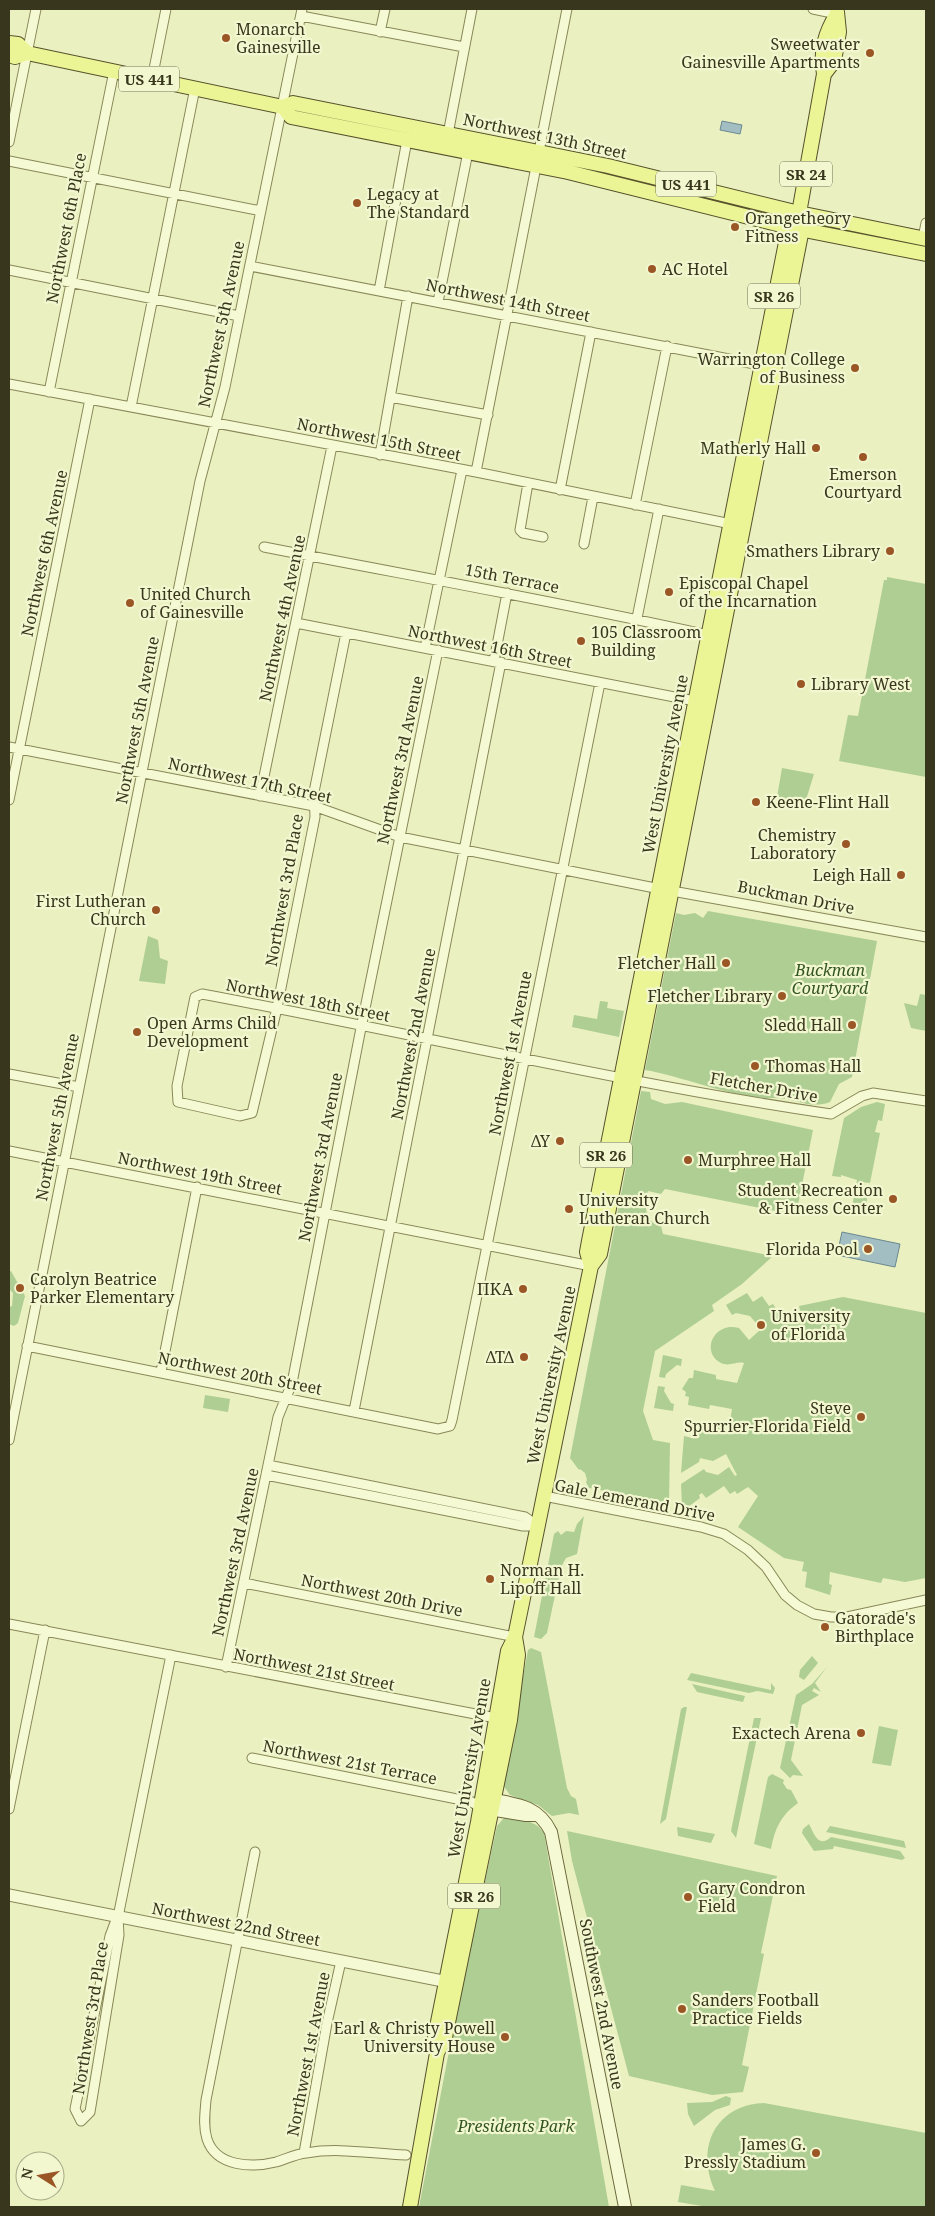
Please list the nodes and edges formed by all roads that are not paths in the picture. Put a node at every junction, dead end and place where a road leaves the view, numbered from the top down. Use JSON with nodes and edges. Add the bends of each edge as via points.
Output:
{"nodes":[{"id":1,"x":36,"y":9,"type":"edge"},
{"id":2,"x":166,"y":9,"type":"edge"},
{"id":3,"x":385,"y":9,"type":"edge"},
{"id":4,"x":472,"y":9,"type":"edge"},
{"id":5,"x":568,"y":9,"type":"edge"},
{"id":6,"x":812,"y":9,"type":"edge"},
{"id":7,"x":837,"y":11,"type":"edge"},
{"id":8,"x":302,"y":13,"type":"edge"},
{"id":9,"x":380,"y":32,"type":"junction"},
{"id":10,"x":9,"y":43,"type":"edge"},
{"id":11,"x":464,"y":47,"type":"junction"},
{"id":12,"x":27,"y":53,"type":"junction"},
{"id":13,"x":9,"y":55,"type":"edge"},
{"id":14,"x":114,"y":71,"type":"junction"},
{"id":15,"x":152,"y":79,"type":"junction"},
{"id":16,"x":195,"y":88,"type":"junction"},
{"id":17,"x":283,"y":107,"type":"junction"},
{"id":18,"x":448,"y":134,"type":"junction"},
{"id":19,"x":407,"y":140,"type":"junction"},
{"id":20,"x":9,"y":142,"type":"edge"},
{"id":21,"x":468,"y":152,"type":"junction"},
{"id":22,"x":538,"y":152,"type":"junction"},
{"id":23,"x":9,"y":161,"type":"edge"},
{"id":24,"x":536,"y":166,"type":"junction"},
{"id":25,"x":91,"y":178,"type":"junction"},
{"id":26,"x":175,"y":194,"type":"junction"},
{"id":27,"x":261,"y":210,"type":"junction"},
{"id":28,"x":799,"y":214,"type":"junction"},
{"id":29,"x":926,"y":223,"type":"edge"},
{"id":30,"x":795,"y":228,"type":"junction"},
{"id":31,"x":925,"y":239,"type":"edge"},
{"id":32,"x":926,"y":254,"type":"edge"},
{"id":33,"x":250,"y":266,"type":"junction"},
{"id":34,"x":9,"y":270,"type":"edge"},
{"id":35,"x":71,"y":282,"type":"junction"},
{"id":36,"x":379,"y":291,"type":"junction"},
{"id":37,"x":408,"y":296,"type":"junction"},
{"id":38,"x":153,"y":298,"type":"junction"},
{"id":39,"x":438,"y":302,"type":"junction"},
{"id":40,"x":506,"y":315,"type":"junction"},
{"id":41,"x":239,"y":316,"type":"junction"},
{"id":42,"x":591,"y":332,"type":"junction"},
{"id":43,"x":667,"y":346,"type":"junction"},
{"id":44,"x":760,"y":365,"type":"junction"},
{"id":45,"x":9,"y":384,"type":"edge"},
{"id":46,"x":49,"y":392,"type":"junction"},
{"id":47,"x":390,"y":397,"type":"junction"},
{"id":48,"x":90,"y":399,"type":"junction"},
{"id":49,"x":131,"y":406,"type":"junction"},
{"id":50,"x":488,"y":415,"type":"junction"},
{"id":51,"x":215,"y":422,"type":"junction"},
{"id":52,"x":332,"y":446,"type":"junction"},
{"id":53,"x":380,"y":455,"type":"junction"},
{"id":54,"x":462,"y":470,"type":"junction"},
{"id":55,"x":476,"y":472,"type":"junction"},
{"id":56,"x":528,"y":483,"type":"junction"},
{"id":57,"x":560,"y":490,"type":"junction"},
{"id":58,"x":593,"y":496,"type":"junction"},
{"id":59,"x":635,"y":505,"type":"junction"},
{"id":60,"x":659,"y":509,"type":"junction"},
{"id":61,"x":729,"y":524,"type":"junction"},
{"id":62,"x":743,"y":526,"type":"junction"},
{"id":63,"x":543,"y":537,"type":"dead end"},
{"id":64,"x":584,"y":544,"type":"dead end"},
{"id":65,"x":264,"y":547,"type":"dead end"},
{"id":66,"x":310,"y":556,"type":"junction"},
{"id":67,"x":440,"y":579,"type":"junction"},
{"id":68,"x":507,"y":593,"type":"junction"},
{"id":69,"x":637,"y":618,"type":"junction"},
{"id":70,"x":296,"y":623,"type":"junction"},
{"id":71,"x":346,"y":633,"type":"junction"},
{"id":72,"x":708,"y":634,"type":"junction"},
{"id":73,"x":425,"y":648,"type":"junction"},
{"id":74,"x":438,"y":650,"type":"junction"},
{"id":75,"x":498,"y":662,"type":"junction"},
{"id":76,"x":600,"y":683,"type":"junction"},
{"id":77,"x":702,"y":702,"type":"junction"},
{"id":78,"x":9,"y":747,"type":"edge"},
{"id":79,"x":20,"y":749,"type":"junction"},
{"id":80,"x":142,"y":773,"type":"junction"},
{"id":81,"x":260,"y":796,"type":"junction"},
{"id":82,"x":9,"y":800,"type":"edge"},
{"id":83,"x":314,"y":806,"type":"junction"},
{"id":84,"x":400,"y":837,"type":"junction"},
{"id":85,"x":466,"y":849,"type":"junction"},
{"id":86,"x":562,"y":870,"type":"junction"},
{"id":87,"x":665,"y":889,"type":"junction"},
{"id":88,"x":926,"y":937,"type":"edge"},
{"id":89,"x":277,"y":1008,"type":"junction"},
{"id":90,"x":362,"y":1025,"type":"junction"},
{"id":91,"x":428,"y":1039,"type":"junction"},
{"id":92,"x":524,"y":1058,"type":"junction"},
{"id":93,"x":9,"y":1074,"type":"edge"},
{"id":94,"x":628,"y":1078,"type":"junction"},
{"id":95,"x":79,"y":1087,"type":"junction"},
{"id":96,"x":926,"y":1101,"type":"edge"},
{"id":97,"x":244,"y":1116,"type":"joint"},
{"id":98,"x":9,"y":1151,"type":"edge"},
{"id":99,"x":64,"y":1162,"type":"junction"},
{"id":100,"x":197,"y":1187,"type":"junction"},
{"id":101,"x":324,"y":1213,"type":"junction"},
{"id":102,"x":391,"y":1226,"type":"junction"},
{"id":103,"x":487,"y":1245,"type":"junction"},
{"id":104,"x":591,"y":1266,"type":"junction"},
{"id":105,"x":27,"y":1346,"type":"junction"},
{"id":106,"x":161,"y":1372,"type":"junction"},
{"id":107,"x":285,"y":1399,"type":"junction"},
{"id":108,"x":354,"y":1411,"type":"junction"},
{"id":109,"x":448,"y":1427,"type":"joint"},
{"id":110,"x":9,"y":1440,"type":"edge"},
{"id":111,"x":268,"y":1465,"type":"junction"},
{"id":112,"x":266,"y":1475,"type":"junction"},
{"id":113,"x":334,"y":1478,"type":"junction"},
{"id":114,"x":332,"y":1488,"type":"junction"},
{"id":115,"x":399,"y":1491,"type":"junction"},
{"id":116,"x":544,"y":1496,"type":"junction"},
{"id":117,"x":397,"y":1501,"type":"junction"},
{"id":118,"x":538,"y":1526,"type":"junction"},
{"id":119,"x":244,"y":1583,"type":"junction"},
{"id":120,"x":926,"y":1600,"type":"edge"},
{"id":121,"x":9,"y":1624,"type":"edge"},
{"id":122,"x":45,"y":1630,"type":"junction"},
{"id":123,"x":515,"y":1637,"type":"junction"},
{"id":124,"x":171,"y":1655,"type":"junction"},
{"id":125,"x":226,"y":1667,"type":"junction"},
{"id":126,"x":496,"y":1718,"type":"junction"},
{"id":127,"x":252,"y":1758,"type":"dead end"},
{"id":128,"x":484,"y":1804,"type":"junction"},
{"id":129,"x":9,"y":1809,"type":"edge"},
{"id":130,"x":255,"y":1852,"type":"dead end"},
{"id":131,"x":9,"y":1895,"type":"edge"},
{"id":132,"x":118,"y":1917,"type":"junction"},
{"id":133,"x":237,"y":1941,"type":"junction"},
{"id":134,"x":341,"y":1961,"type":"junction"},
{"id":135,"x":450,"y":1982,"type":"junction"},
{"id":136,"x":304,"y":2153,"type":"junction"},
{"id":137,"x":406,"y":2155,"type":"dead end"},
{"id":138,"x":410,"y":2207,"type":"edge"},
{"id":139,"x":625,"y":2207,"type":"edge"}],
"edges":[{"from":1,"to":12,"type":"street"},
{"from":2,"to":15,"type":"street"},
{"from":3,"to":9,"type":"street"},
{"from":4,"to":11,"type":"street"},
{"from":5,"to":22,"type":"street"},
{"from":6,"to":7,"type":"street"},
{"from":7,"to":28,"type":"main road","name":"West University Avenue","number":"SR 24","via":[[826,30],[821,59],[824,74]]},
{"from":8,"to":9,"type":"street"},
{"from":8,"to":17,"type":"street","name":"Northwest 5th Avenue"},
{"from":9,"to":11,"type":"street"},
{"from":10,"to":12,"type":"main road","name":"Northwest 13th Street","number":"US 441","via":[[18,44]]},
{"from":11,"to":18,"type":"street"},
{"from":12,"to":13,"type":"main road","name":"Northwest 13th Street","number":"US 441","via":[[15,57]]},
{"from":12,"to":14,"type":"main road","name":"Northwest 13th Street","number":"US 441"},
{"from":12,"to":20,"type":"street"},
{"from":14,"to":15,"type":"main road","name":"Northwest 13th Street","number":"US 441"},
{"from":14,"to":25,"type":"street","name":"Northwest 6th Place"},
{"from":15,"to":16,"type":"main road","name":"Northwest 13th Street","number":"US 441"},
{"from":16,"to":17,"type":"main road","name":"Northwest 13th Street","number":"US 441"},
{"from":16,"to":26,"type":"street"},
{"from":17,"to":18,"type":"main road","name":"Northwest 13th Street","number":"US 441","via":[[293,103]]},
{"from":17,"to":19,"type":"main road","name":"Northwest 13th Street","number":"US 441","via":[[291,117]]},
{"from":17,"to":27,"type":"street","name":"Northwest 5th Avenue"},
{"from":18,"to":22,"type":"main road","name":"Northwest 13th Street","number":"US 441"},
{"from":19,"to":21,"type":"main road","name":"Northwest 13th Street","number":"US 441"},
{"from":19,"to":36,"type":"street"},
{"from":21,"to":24,"type":"main road","name":"Northwest 13th Street","number":"US 441"},
{"from":21,"to":39,"type":"street"},
{"from":22,"to":24,"type":"street"},
{"from":22,"to":28,"type":"main road","name":"Northwest 13th Street","number":"US 441","via":[[666,179]]},
{"from":23,"to":25,"type":"street"},
{"from":24,"to":30,"type":"main road","name":"Northwest 13th Street","number":"US 441"},
{"from":24,"to":40,"type":"street"},
{"from":25,"to":26,"type":"street"},
{"from":25,"to":35,"type":"street","name":"Northwest 6th Place"},
{"from":26,"to":27,"type":"street"},
{"from":26,"to":38,"type":"street"},
{"from":27,"to":33,"type":"street","name":"Northwest 5th Avenue"},
{"from":28,"to":30,"type":"main road","name":"West University Avenue","number":"SR 26"},
{"from":28,"to":31,"type":"main road","number":"US 441"},
{"from":29,"to":31,"type":"street"},
{"from":30,"to":32,"type":"main road","number":"US 441"},
{"from":30,"to":44,"type":"main road","name":"West University Avenue","number":"SR 26"},
{"from":30,"to":62,"type":"main road","name":"West University Avenue","number":"SR 26"},
{"from":33,"to":36,"type":"street","name":"Northwest 14th Street"},
{"from":33,"to":41,"type":"street","name":"Northwest 5th Avenue"},
{"from":34,"to":35,"type":"street"},
{"from":35,"to":38,"type":"street"},
{"from":35,"to":46,"type":"street","name":"Northwest 6th Place"},
{"from":36,"to":37,"type":"street","name":"Northwest 14th Street"},
{"from":37,"to":39,"type":"street","name":"Northwest 14th Street"},
{"from":37,"to":47,"type":"street"},
{"from":38,"to":41,"type":"street"},
{"from":38,"to":49,"type":"street"},
{"from":39,"to":40,"type":"street","name":"Northwest 14th Street"},
{"from":40,"to":42,"type":"street","name":"Northwest 14th Street"},
{"from":40,"to":50,"type":"street"},
{"from":41,"to":51,"type":"street","name":"Northwest 5th Avenue"},
{"from":42,"to":43,"type":"street","name":"Northwest 14th Street"},
{"from":42,"to":57,"type":"street"},
{"from":43,"to":44,"type":"street","name":"Northwest 14th Street"},
{"from":43,"to":59,"type":"street"},
{"from":44,"to":61,"type":"main road","name":"West University Avenue","number":"SR 26"},
{"from":45,"to":46,"type":"street","name":"Northwest 15th Street"},
{"from":46,"to":48,"type":"street","name":"Northwest 15th Street"},
{"from":47,"to":50,"type":"street"},
{"from":47,"to":53,"type":"street"},
{"from":48,"to":49,"type":"street","name":"Northwest 15th Street"},
{"from":48,"to":79,"type":"street","name":"Northwest 6th Avenue"},
{"from":49,"to":51,"type":"street","name":"Northwest 15th Street"},
{"from":50,"to":55,"type":"street"},
{"from":51,"to":52,"type":"street","name":"Northwest 15th Street"},
{"from":51,"to":80,"type":"street","name":"Northwest 5th Avenue","via":[[200,481]]},
{"from":52,"to":53,"type":"street","name":"Northwest 15th Street"},
{"from":52,"to":66,"type":"street","name":"Northwest 4th Avenue"},
{"from":53,"to":54,"type":"street","name":"Northwest 15th Street"},
{"from":54,"to":55,"type":"street","name":"Northwest 15th Street"},
{"from":54,"to":67,"type":"street"},
{"from":55,"to":56,"type":"street","name":"Northwest 15th Street"},
{"from":56,"to":57,"type":"street","name":"Northwest 15th Street"},
{"from":56,"to":63,"type":"street","via":[[520,530]]},
{"from":57,"to":58,"type":"street","name":"Northwest 15th Street"},
{"from":58,"to":59,"type":"street","name":"Northwest 15th Street"},
{"from":58,"to":64,"type":"street"},
{"from":59,"to":60,"type":"street","name":"Northwest 15th Street"},
{"from":60,"to":61,"type":"street","name":"Northwest 15th Street"},
{"from":60,"to":69,"type":"street"},
{"from":61,"to":62,"type":"street","name":"Northwest 15th Street"},
{"from":61,"to":72,"type":"main road","name":"West University Avenue","number":"SR 26"},
{"from":62,"to":77,"type":"main road","name":"West University Avenue","number":"SR 26"},
{"from":65,"to":66,"type":"street","name":"15th Terrace"},
{"from":66,"to":67,"type":"street","name":"15th Terrace"},
{"from":66,"to":70,"type":"street","name":"Northwest 4th Avenue"},
{"from":67,"to":68,"type":"street","name":"15th Terrace"},
{"from":67,"to":73,"type":"street"},
{"from":68,"to":69,"type":"street","name":"15th Terrace"},
{"from":68,"to":75,"type":"street","name":"Northwest 2nd Avenue"},
{"from":69,"to":72,"type":"street","name":"15th Terrace"},
{"from":70,"to":71,"type":"street","name":"Northwest 16th Street"},
{"from":70,"to":81,"type":"street","name":"Northwest 4th Avenue"},
{"from":71,"to":73,"type":"street","name":"Northwest 16th Street"},
{"from":71,"to":83,"type":"street","name":"Northwest 3rd Place","via":[[314,792]]},
{"from":72,"to":77,"type":"main road","name":"West University Avenue","number":"SR 26"},
{"from":73,"to":74,"type":"street","name":"Northwest 16th Street"},
{"from":74,"to":75,"type":"street","name":"Northwest 16th Street"},
{"from":74,"to":84,"type":"street","name":"Northwest 3rd Avenue"},
{"from":75,"to":76,"type":"street","name":"Northwest 16th Street"},
{"from":75,"to":85,"type":"street","name":"Northwest 2nd Avenue"},
{"from":76,"to":77,"type":"street","name":"Northwest 16th Street"},
{"from":76,"to":86,"type":"street","name":"Northwest 1st Avenue"},
{"from":77,"to":87,"type":"main road","name":"West University Avenue","number":"SR 26"},
{"from":78,"to":79,"type":"street","name":"Northwest 17th Street"},
{"from":79,"to":80,"type":"street","name":"Northwest 17th Street"},
{"from":79,"to":82,"type":"street","name":"Northwest 6th Avenue"},
{"from":80,"to":81,"type":"street","name":"Northwest 17th Street"},
{"from":80,"to":95,"type":"street","name":"Northwest 5th Avenue"},
{"from":81,"to":83,"type":"street","name":"Northwest 17th Street"},
{"from":83,"to":84,"type":"street","name":"Northwest 17th Street"},
{"from":83,"to":89,"type":"street","name":"Northwest 3rd Place","via":[[315,818]]},
{"from":84,"to":85,"type":"street","name":"Northwest 17th Street"},
{"from":84,"to":90,"type":"street","name":"Northwest 3rd Avenue"},
{"from":85,"to":86,"type":"street","name":"Northwest 17th Street"},
{"from":85,"to":91,"type":"street","name":"Northwest 2nd Avenue"},
{"from":86,"to":87,"type":"street","name":"Northwest 17th Street"},
{"from":86,"to":92,"type":"street","name":"Northwest 1st Avenue"},
{"from":87,"to":88,"type":"street","name":"Buckman Drive"},
{"from":87,"to":94,"type":"main road","name":"West University Avenue","number":"SR 26"},
{"from":89,"to":90,"type":"street","name":"Northwest 18th Street"},
{"from":89,"to":97,"type":"street","name":"Northwest 3rd Place","via":[[252,1113]]},
{"from":89,"to":97,"type":"street","name":"Northwest 18th Street","via":[[202,994],[195,996],[177,1086],[178,1102]]},
{"from":90,"to":91,"type":"street","name":"Northwest 18th Street"},
{"from":90,"to":101,"type":"street","name":"Northwest 3rd Avenue"},
{"from":91,"to":92,"type":"street","name":"Northwest 18th Street"},
{"from":91,"to":102,"type":"street","name":"Northwest 2nd Avenue"},
{"from":92,"to":94,"type":"street","name":"Northwest 18th Street"},
{"from":92,"to":103,"type":"street","name":"Northwest 1st Avenue"},
{"from":93,"to":95,"type":"street"},
{"from":94,"to":96,"type":"street","name":"Fletcher Drive","via":[[831,1114],[873,1093]]},
{"from":94,"to":104,"type":"main road","name":"West University Avenue","number":"SR 26","via":[[588,1246]]},
{"from":95,"to":99,"type":"street","name":"Northwest 5th Avenue"},
{"from":98,"to":99,"type":"street","name":"Northwest 19th Street"},
{"from":99,"to":100,"type":"street","name":"Northwest 19th Street"},
{"from":99,"to":105,"type":"street","name":"Northwest 5th Avenue"},
{"from":100,"to":101,"type":"street","name":"Northwest 19th Street"},
{"from":100,"to":106,"type":"street"},
{"from":101,"to":102,"type":"street","name":"Northwest 19th Street"},
{"from":101,"to":107,"type":"street","name":"Northwest 3rd Avenue","via":[[292,1383]]},
{"from":102,"to":103,"type":"street","name":"Northwest 19th Street"},
{"from":102,"to":108,"type":"street","name":"Northwest 2nd Avenue"},
{"from":103,"to":104,"type":"street","name":"Northwest 19th Street"},
{"from":103,"to":109,"type":"street","name":"Northwest 1st Avenue"},
{"from":104,"to":116,"type":"main road","name":"West University Avenue","number":"SR 26"},
{"from":105,"to":106,"type":"street","name":"Northwest 20th Street"},
{"from":105,"to":110,"type":"street","name":"Northwest 5th Avenue"},
{"from":106,"to":107,"type":"street","name":"Northwest 20th Street"},
{"from":107,"to":108,"type":"street","name":"Northwest 20th Street"},
{"from":107,"to":111,"type":"street","name":"Northwest 3rd Avenue"},
{"from":108,"to":109,"type":"street","name":"Northwest 20th Street","via":[[438,1429]]},
{"from":111,"to":112,"type":"street","name":"Northwest 3rd Avenue"},
{"from":111,"to":113,"type":"street"},
{"from":112,"to":114,"type":"street"},
{"from":112,"to":119,"type":"street","name":"Northwest 3rd Avenue"},
{"from":113,"to":114,"type":"street"},
{"from":113,"to":115,"type":"street"},
{"from":114,"to":117,"type":"street"},
{"from":115,"to":117,"type":"street"},
{"from":115,"to":118,"type":"street","via":[[525,1517]]},
{"from":116,"to":118,"type":"main road","name":"West University Avenue","number":"SR 26"},
{"from":116,"to":120,"type":"street","name":"Gale Lemerand Drive","via":[[724,1534],[755,1556],[792,1601],[820,1615],[847,1617]]},
{"from":117,"to":118,"type":"street","via":[[523,1526]]},
{"from":118,"to":123,"type":"main road","name":"West University Avenue","number":"SR 26"},
{"from":119,"to":123,"type":"street","name":"Northwest 20th Drive"},
{"from":119,"to":125,"type":"street","name":"Northwest 3rd Avenue"},
{"from":121,"to":122,"type":"street","name":"Northwest 21st Street"},
{"from":122,"to":124,"type":"street","name":"Northwest 21st Street"},
{"from":122,"to":129,"type":"street"},
{"from":123,"to":126,"type":"main road","name":"West University Avenue","number":"SR 26","via":[[508,1651]]},
{"from":123,"to":128,"type":"main road","name":"West University Avenue","number":"SR 26","via":[[518,1655],[510,1720]]},
{"from":124,"to":125,"type":"street","name":"Northwest 21st Street"},
{"from":124,"to":132,"type":"street","name":"Northwest 3rd Place"},
{"from":125,"to":126,"type":"street","name":"Northwest 21st Street"},
{"from":126,"to":128,"type":"main road","name":"West University Avenue","number":"SR 26"},
{"from":127,"to":128,"type":"street","name":"Northwest 21st Terrace"},
{"from":128,"to":135,"type":"main road","name":"West University Avenue","number":"SR 26"},
{"from":128,"to":139,"type":"main road","name":"Southwest 2nd Avenue","via":[[526,1815],[535,1814],[543,1820],[552,1836]]},
{"from":130,"to":133,"type":"street"},
{"from":131,"to":132,"type":"street","name":"Northwest 22nd Street"},
{"from":132,"to":132,"type":"street","name":"Northwest 3rd Place","via":[[110,1936],[76,2110],[81,2120],[90,2112],[119,1935]]},
{"from":132,"to":133,"type":"street","name":"Northwest 22nd Street"},
{"from":133,"to":134,"type":"street","name":"Northwest 22nd Street"},
{"from":133,"to":136,"type":"street","via":[[206,2100],[204,2126],[207,2140],[217,2154],[235,2164],[275,2162]]},
{"from":134,"to":135,"type":"street","name":"Northwest 22nd Street"},
{"from":134,"to":136,"type":"street","name":"Northwest 1st Avenue"},
{"from":135,"to":138,"type":"main road","name":"West University Avenue","number":"SR 26","via":[[445,2037],[438,2053]]},
{"from":136,"to":137,"type":"street","via":[[363,2151]]}]}
